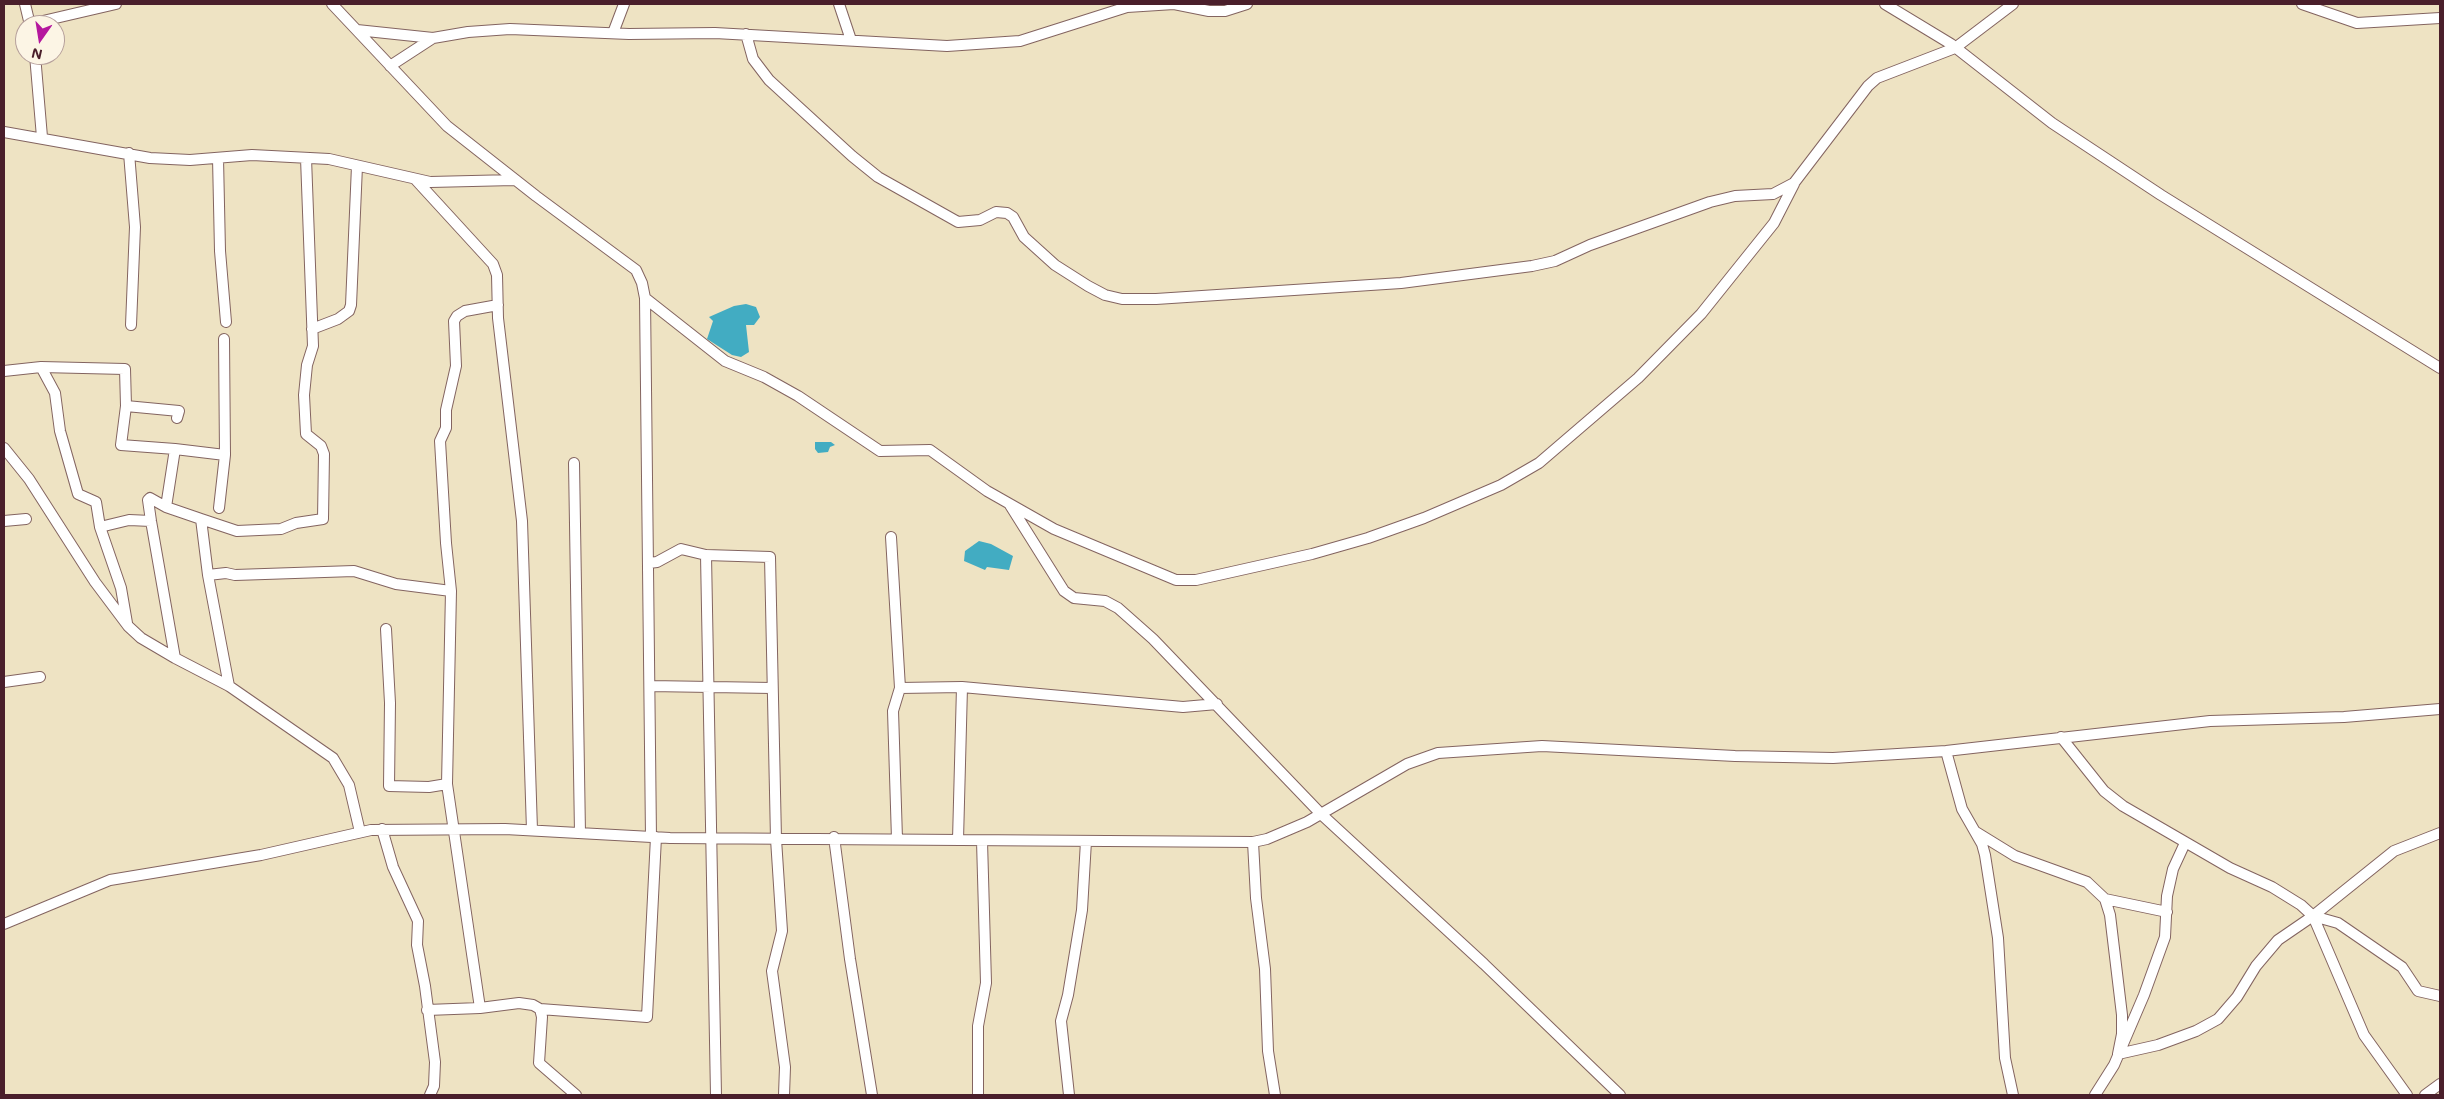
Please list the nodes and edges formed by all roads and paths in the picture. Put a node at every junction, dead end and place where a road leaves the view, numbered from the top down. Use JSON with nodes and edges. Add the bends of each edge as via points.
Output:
{"nodes":[{"id":1,"x":116,"y":4,"type":"edge"},
{"id":2,"x":332,"y":4,"type":"edge"},
{"id":3,"x":624,"y":4,"type":"edge"},
{"id":4,"x":839,"y":4,"type":"edge"},
{"id":5,"x":1247,"y":4,"type":"edge"},
{"id":6,"x":1885,"y":4,"type":"edge"},
{"id":7,"x":2013,"y":4,"type":"edge"},
{"id":8,"x":2302,"y":4,"type":"edge"},
{"id":9,"x":65,"y":16,"type":"edge"},
{"id":10,"x":2440,"y":18,"type":"edge"},
{"id":11,"x":357,"y":30,"type":"junction"},
{"id":12,"x":614,"y":33,"type":"junction"},
{"id":13,"x":746,"y":34,"type":"junction"},
{"id":14,"x":434,"y":38,"type":"junction"},
{"id":15,"x":851,"y":40,"type":"junction"},
{"id":16,"x":1956,"y":48,"type":"junction"},
{"id":17,"x":36,"y":65,"type":"edge"},
{"id":18,"x":390,"y":66,"type":"junction"},
{"id":19,"x":4,"y":132,"type":"edge"},
{"id":20,"x":42,"y":137,"type":"junction"},
{"id":21,"x":129,"y":153,"type":"junction"},
{"id":22,"x":218,"y":158,"type":"junction"},
{"id":23,"x":306,"y":158,"type":"junction"},
{"id":24,"x":357,"y":166,"type":"junction"},
{"id":25,"x":416,"y":180,"type":"junction"},
{"id":26,"x":514,"y":180,"type":"junction"},
{"id":27,"x":1794,"y":183,"type":"junction"},
{"id":28,"x":645,"y":298,"type":"junction"},
{"id":29,"x":498,"y":305,"type":"junction"},
{"id":30,"x":226,"y":322,"type":"dead end"},
{"id":31,"x":131,"y":325,"type":"dead end"},
{"id":32,"x":312,"y":329,"type":"junction"},
{"id":33,"x":224,"y":339,"type":"dead end"},
{"id":34,"x":41,"y":367,"type":"junction"},
{"id":35,"x":2440,"y":368,"type":"edge"},
{"id":36,"x":4,"y":371,"type":"edge"},
{"id":37,"x":126,"y":406,"type":"junction"},
{"id":38,"x":177,"y":418,"type":"dead end"},
{"id":39,"x":175,"y":449,"type":"junction"},
{"id":40,"x":5,"y":451,"type":"edge"},
{"id":41,"x":225,"y":455,"type":"junction"},
{"id":42,"x":574,"y":463,"type":"dead end"},
{"id":43,"x":1010,"y":504,"type":"junction"},
{"id":44,"x":166,"y":506,"type":"junction"},
{"id":45,"x":219,"y":508,"type":"dead end"},
{"id":46,"x":26,"y":519,"type":"dead end"},
{"id":47,"x":201,"y":519,"type":"junction"},
{"id":48,"x":4,"y":521,"type":"edge"},
{"id":49,"x":151,"y":521,"type":"junction"},
{"id":50,"x":100,"y":527,"type":"junction"},
{"id":51,"x":891,"y":537,"type":"dead end"},
{"id":52,"x":706,"y":556,"type":"junction"},
{"id":53,"x":649,"y":563,"type":"junction"},
{"id":54,"x":208,"y":575,"type":"junction"},
{"id":55,"x":451,"y":591,"type":"junction"},
{"id":56,"x":128,"y":626,"type":"junction"},
{"id":57,"x":386,"y":629,"type":"dead end"},
{"id":58,"x":175,"y":658,"type":"junction"},
{"id":59,"x":40,"y":677,"type":"dead end"},
{"id":60,"x":4,"y":682,"type":"edge"},
{"id":61,"x":229,"y":686,"type":"junction"},
{"id":62,"x":650,"y":686,"type":"junction"},
{"id":63,"x":708,"y":687,"type":"junction"},
{"id":64,"x":962,"y":687,"type":"junction"},
{"id":65,"x":772,"y":688,"type":"junction"},
{"id":66,"x":900,"y":688,"type":"junction"},
{"id":67,"x":1217,"y":704,"type":"junction"},
{"id":68,"x":2440,"y":709,"type":"edge"},
{"id":69,"x":2060,"y":737,"type":"junction"},
{"id":70,"x":1946,"y":751,"type":"junction"},
{"id":71,"x":447,"y":784,"type":"junction"},
{"id":72,"x":1322,"y":814,"type":"junction"},
{"id":73,"x":382,"y":829,"type":"junction"},
{"id":74,"x":452,"y":829,"type":"junction"},
{"id":75,"x":532,"y":830,"type":"junction"},
{"id":76,"x":1973,"y":830,"type":"junction"},
{"id":77,"x":360,"y":832,"type":"junction"},
{"id":78,"x":580,"y":833,"type":"junction"},
{"id":79,"x":2440,"y":833,"type":"edge"},
{"id":80,"x":654,"y":837,"type":"junction"},
{"id":81,"x":834,"y":837,"type":"junction"},
{"id":82,"x":710,"y":838,"type":"junction"},
{"id":83,"x":776,"y":839,"type":"junction"},
{"id":84,"x":897,"y":839,"type":"junction"},
{"id":85,"x":958,"y":840,"type":"junction"},
{"id":86,"x":982,"y":841,"type":"junction"},
{"id":87,"x":1086,"y":841,"type":"junction"},
{"id":88,"x":1253,"y":842,"type":"junction"},
{"id":89,"x":2185,"y":842,"type":"junction"},
{"id":90,"x":2105,"y":899,"type":"junction"},
{"id":91,"x":2166,"y":912,"type":"junction"},
{"id":92,"x":2313,"y":916,"type":"junction"},
{"id":93,"x":4,"y":924,"type":"edge"},
{"id":94,"x":2440,"y":996,"type":"edge"},
{"id":95,"x":480,"y":1008,"type":"junction"},
{"id":96,"x":540,"y":1009,"type":"junction"},
{"id":97,"x":427,"y":1010,"type":"junction"},
{"id":98,"x":2118,"y":1054,"type":"junction"},
{"id":99,"x":2440,"y":1084,"type":"edge"},
{"id":100,"x":430,"y":1095,"type":"edge"},
{"id":101,"x":576,"y":1095,"type":"edge"},
{"id":102,"x":716,"y":1095,"type":"edge"},
{"id":103,"x":784,"y":1095,"type":"edge"},
{"id":104,"x":872,"y":1095,"type":"edge"},
{"id":105,"x":978,"y":1095,"type":"edge"},
{"id":106,"x":1069,"y":1095,"type":"edge"},
{"id":107,"x":1276,"y":1095,"type":"edge"},
{"id":108,"x":1620,"y":1095,"type":"edge"},
{"id":109,"x":2013,"y":1095,"type":"edge"},
{"id":110,"x":2095,"y":1095,"type":"edge"},
{"id":111,"x":2406,"y":1095,"type":"edge"},
{"id":112,"x":2425,"y":1095,"type":"edge"}],
"edges":[{"from":1,"to":9,"type":"street"},
{"from":2,"to":11,"type":"street"},
{"from":3,"to":12,"type":"street"},
{"from":4,"to":15,"type":"street"},
{"from":5,"to":15,"type":"street","via":[[1224,11],[1174,4],[1127,7],[1040,36],[999,44],[947,46]]},
{"from":6,"to":16,"type":"street"},
{"from":7,"to":16,"type":"street"},
{"from":8,"to":10,"type":"street","via":[[2357,24]]},
{"from":11,"to":14,"type":"street"},
{"from":11,"to":18,"type":"street"},
{"from":12,"to":13,"type":"street"},
{"from":12,"to":14,"type":"street","via":[[510,29]]},
{"from":13,"to":15,"type":"street"},
{"from":13,"to":27,"type":"street","via":[[754,59],[769,80],[878,177],[958,222],[980,220],[996,212],[1007,213],[1013,217],[1024,237],[1055,265],[1105,295],[1122,299],[1402,284],[1532,266],[1555,261],[1702,205],[1735,196],[1773,194]]},
{"from":14,"to":18,"type":"street"},
{"from":16,"to":27,"type":"street","via":[[1892,70],[1868,86]]},
{"from":16,"to":35,"type":"street","via":[[2052,124]]},
{"from":17,"to":20,"type":"street"},
{"from":18,"to":26,"type":"street","via":[[447,126]]},
{"from":19,"to":20,"type":"street"},
{"from":20,"to":21,"type":"street"},
{"from":21,"to":22,"type":"street","via":[[170,160]]},
{"from":21,"to":31,"type":"street","via":[[135,227]]},
{"from":22,"to":23,"type":"street"},
{"from":22,"to":30,"type":"street","via":[[220,251]]},
{"from":23,"to":24,"type":"street","via":[[329,159]]},
{"from":23,"to":32,"type":"street"},
{"from":24,"to":25,"type":"street"},
{"from":24,"to":32,"type":"street","via":[[351,306],[338,319]]},
{"from":25,"to":26,"type":"street"},
{"from":25,"to":29,"type":"street","via":[[493,264]]},
{"from":26,"to":28,"type":"street","via":[[636,270]]},
{"from":27,"to":43,"type":"street","via":[[1774,223],[1757,247],[1701,314],[1638,378],[1539,463],[1501,485],[1424,518],[1312,554],[1196,580],[1176,580],[1054,529]]},
{"from":28,"to":43,"type":"street","via":[[725,361],[798,396],[880,451],[930,450]]},
{"from":28,"to":53,"type":"street"},
{"from":29,"to":55,"type":"street","via":[[465,311],[454,321],[456,366],[446,410],[446,428],[440,441]]},
{"from":29,"to":75,"type":"street","via":[[522,521]]},
{"from":32,"to":47,"type":"street","via":[[313,346],[304,395],[306,434],[321,446],[324,454],[323,519],[280,529],[237,531]]},
{"from":33,"to":41,"type":"street"},
{"from":34,"to":36,"type":"street"},
{"from":34,"to":37,"type":"street","via":[[125,369]]},
{"from":34,"to":50,"type":"street","via":[[55,393],[60,431],[78,494],[96,502]]},
{"from":37,"to":38,"type":"street","via":[[179,411]]},
{"from":37,"to":39,"type":"street","via":[[121,445]]},
{"from":39,"to":41,"type":"street"},
{"from":39,"to":44,"type":"street"},
{"from":40,"to":56,"type":"street","via":[[29,479]]},
{"from":41,"to":45,"type":"street"},
{"from":42,"to":78,"type":"street"},
{"from":43,"to":67,"type":"street","via":[[1064,591],[1074,598],[1105,601],[1118,608]]},
{"from":44,"to":47,"type":"street"},
{"from":44,"to":49,"type":"street","via":[[153,498],[148,500]]},
{"from":46,"to":48,"type":"street"},
{"from":47,"to":54,"type":"street"},
{"from":49,"to":50,"type":"street","via":[[129,520]]},
{"from":49,"to":58,"type":"street"},
{"from":50,"to":56,"type":"street","via":[[121,588]]},
{"from":51,"to":66,"type":"street"},
{"from":52,"to":53,"type":"street","via":[[680,549]]},
{"from":52,"to":63,"type":"street"},
{"from":52,"to":65,"type":"street","via":[[770,557]]},
{"from":53,"to":62,"type":"street"},
{"from":54,"to":55,"type":"street","via":[[354,571],[396,584]]},
{"from":54,"to":61,"type":"street"},
{"from":55,"to":71,"type":"street"},
{"from":56,"to":58,"type":"street","via":[[141,638]]},
{"from":57,"to":71,"type":"street","via":[[390,703],[389,786]]},
{"from":58,"to":61,"type":"street"},
{"from":59,"to":60,"type":"street"},
{"from":61,"to":77,"type":"street","via":[[334,758],[349,786]]},
{"from":62,"to":63,"type":"street"},
{"from":62,"to":80,"type":"street"},
{"from":63,"to":65,"type":"street"},
{"from":63,"to":82,"type":"street"},
{"from":64,"to":66,"type":"street"},
{"from":64,"to":67,"type":"street","via":[[1182,707]]},
{"from":64,"to":85,"type":"street"},
{"from":65,"to":83,"type":"street"},
{"from":66,"to":84,"type":"street","via":[[893,711]]},
{"from":67,"to":72,"type":"street"},
{"from":68,"to":69,"type":"street","via":[[2344,717],[2210,721]]},
{"from":69,"to":70,"type":"street"},
{"from":69,"to":89,"type":"street","via":[[2104,791],[2123,806]]},
{"from":70,"to":72,"type":"street","via":[[1784,758],[1542,746],[1438,753],[1407,764]]},
{"from":70,"to":76,"type":"street","via":[[1962,809]]},
{"from":71,"to":74,"type":"street"},
{"from":72,"to":88,"type":"street"},
{"from":72,"to":108,"type":"street"},
{"from":73,"to":74,"type":"street"},
{"from":73,"to":77,"type":"street"},
{"from":73,"to":97,"type":"street","via":[[393,867],[418,921]]},
{"from":74,"to":75,"type":"street"},
{"from":74,"to":95,"type":"street"},
{"from":75,"to":78,"type":"street"},
{"from":76,"to":90,"type":"street","via":[[2015,856],[2087,882]]},
{"from":76,"to":109,"type":"street","via":[[1982,844],[1994,909],[2005,1058]]},
{"from":77,"to":93,"type":"street","via":[[261,855],[115,879]]},
{"from":78,"to":80,"type":"street"},
{"from":79,"to":92,"type":"street","via":[[2394,851]]},
{"from":80,"to":82,"type":"street"},
{"from":80,"to":96,"type":"street","via":[[647,1017]]},
{"from":81,"to":83,"type":"street"},
{"from":81,"to":84,"type":"street"},
{"from":81,"to":104,"type":"street"},
{"from":82,"to":83,"type":"street"},
{"from":82,"to":102,"type":"street"},
{"from":83,"to":103,"type":"street","via":[[782,931],[772,970],[785,1067]]},
{"from":84,"to":85,"type":"street"},
{"from":85,"to":86,"type":"street"},
{"from":86,"to":87,"type":"street"},
{"from":86,"to":105,"type":"street","via":[[986,983],[978,1026]]},
{"from":87,"to":88,"type":"street"},
{"from":87,"to":106,"type":"street","via":[[1082,910],[1061,1021]]},
{"from":88,"to":107,"type":"street","via":[[1265,969],[1268,1051]]},
{"from":89,"to":91,"type":"street","via":[[2174,869]]},
{"from":89,"to":92,"type":"street","via":[[2230,868],[2272,886]]},
{"from":90,"to":91,"type":"street"},
{"from":90,"to":98,"type":"street","via":[[2110,915],[2122,1015]]},
{"from":91,"to":98,"type":"street","via":[[2165,937]]},
{"from":92,"to":94,"type":"street","via":[[2338,924],[2402,966],[2418,991]]},
{"from":92,"to":98,"type":"street","via":[[2278,940],[2218,1019],[2196,1032]]},
{"from":92,"to":111,"type":"street","via":[[2364,1035]]},
{"from":95,"to":96,"type":"street","via":[[519,1003]]},
{"from":95,"to":97,"type":"street"},
{"from":96,"to":101,"type":"street","via":[[539,1063]]},
{"from":97,"to":100,"type":"street","via":[[435,1062],[434,1086]]},
{"from":98,"to":110,"type":"street"},
{"from":99,"to":112,"type":"street"}]}
